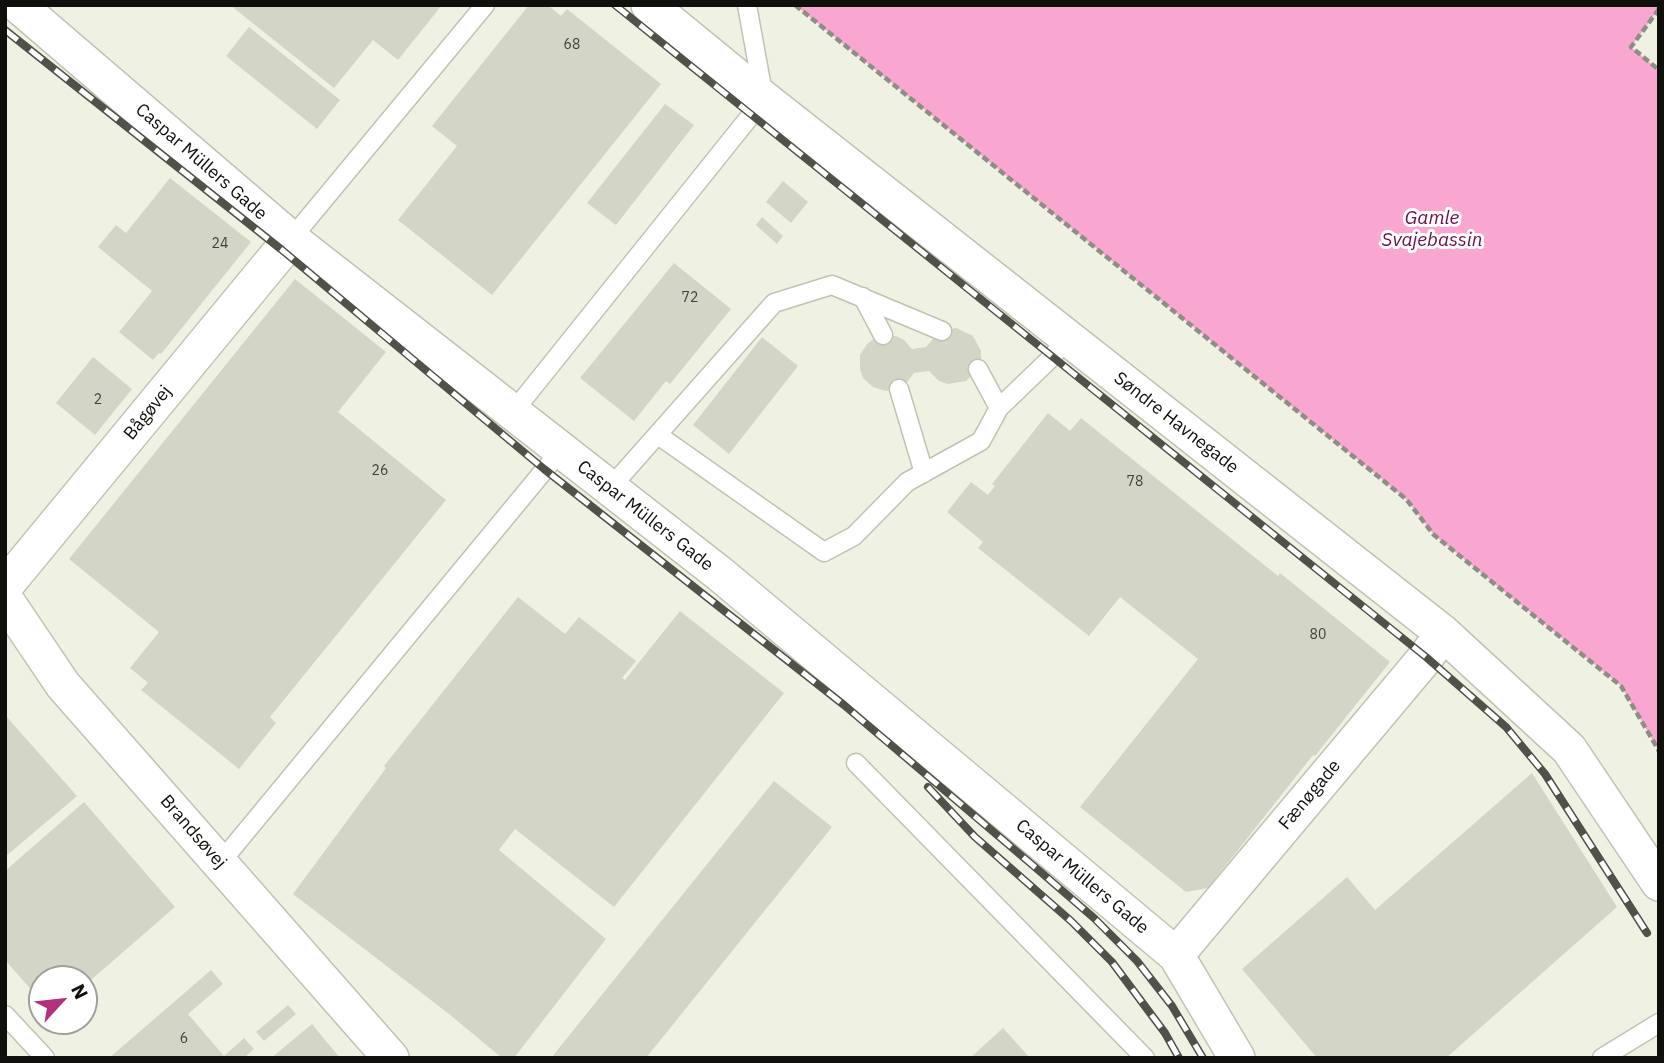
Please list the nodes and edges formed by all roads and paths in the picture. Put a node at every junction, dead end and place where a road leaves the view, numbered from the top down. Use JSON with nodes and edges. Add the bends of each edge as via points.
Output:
{"nodes":[{"id":1,"x":18,"y":5,"type":"edge"},
{"id":2,"x":485,"y":5,"type":"edge"},
{"id":3,"x":649,"y":5,"type":"edge"},
{"id":4,"x":747,"y":5,"type":"edge"},
{"id":5,"x":794,"y":5,"type":"edge"},
{"id":6,"x":1659,"y":9,"type":"edge"},
{"id":7,"x":1659,"y":70,"type":"edge"},
{"id":8,"x":764,"y":99,"type":"junction"},
{"id":9,"x":291,"y":239,"type":"junction"},
{"id":10,"x":863,"y":298,"type":"junction"},
{"id":11,"x":942,"y":331,"type":"dead end"},
{"id":12,"x":883,"y":335,"type":"dead end"},
{"id":13,"x":1067,"y":338,"type":"junction"},
{"id":14,"x":978,"y":369,"type":"dead end"},
{"id":15,"x":899,"y":388,"type":"dead end"},
{"id":16,"x":999,"y":408,"type":"junction"},
{"id":17,"x":513,"y":412,"type":"junction"},
{"id":18,"x":658,"y":435,"type":"junction"},
{"id":19,"x":561,"y":450,"type":"junction"},
{"id":20,"x":924,"y":473,"type":"junction"},
{"id":21,"x":610,"y":488,"type":"junction"},
{"id":22,"x":5,"y":586,"type":"edge"},
{"id":23,"x":5,"y":599,"type":"edge"},
{"id":24,"x":1443,"y":634,"type":"junction"},
{"id":25,"x":1659,"y":751,"type":"edge"},
{"id":26,"x":856,"y":763,"type":"dead end"},
{"id":27,"x":220,"y":863,"type":"junction"},
{"id":28,"x":1659,"y":883,"type":"edge"},
{"id":29,"x":1176,"y":955,"type":"junction"},
{"id":30,"x":5,"y":1015,"type":"edge"},
{"id":31,"x":1659,"y":1023,"type":"edge"},
{"id":32,"x":44,"y":1058,"type":"edge"},
{"id":33,"x":391,"y":1058,"type":"edge"},
{"id":34,"x":1145,"y":1058,"type":"edge"},
{"id":35,"x":1237,"y":1058,"type":"edge"},
{"id":36,"x":1602,"y":1058,"type":"edge"}],
"edges":[{"from":1,"to":9,"type":"street","name":"Caspar Müllers Gade"},
{"from":2,"to":9,"type":"lane"},
{"from":3,"to":8,"type":"street","name":"Søndre Havnegade"},
{"from":4,"to":8,"type":"lane"},
{"from":5,"to":25,"type":"path","via":[[1406,499],[1434,535],[1621,686]]},
{"from":6,"to":7,"type":"path","via":[[1630,47]]},
{"from":8,"to":13,"type":"street","name":"Søndre Havnegade"},
{"from":8,"to":17,"type":"lane"},
{"from":9,"to":17,"type":"street","name":"Caspar Müllers Gade"},
{"from":9,"to":22,"type":"street","name":"Bågøvej"},
{"from":10,"to":11,"type":"lane"},
{"from":10,"to":12,"type":"lane"},
{"from":10,"to":18,"type":"lane","via":[[832,285],[774,303]]},
{"from":13,"to":16,"type":"lane"},
{"from":13,"to":24,"type":"street","name":"Søndre Havnegade"},
{"from":14,"to":16,"type":"lane"},
{"from":15,"to":20,"type":"lane"},
{"from":16,"to":20,"type":"lane","via":[[981,441]]},
{"from":17,"to":19,"type":"street","name":"Caspar Müllers Gade"},
{"from":18,"to":20,"type":"lane","via":[[824,552],[853,536],[907,482]]},
{"from":18,"to":21,"type":"lane"},
{"from":19,"to":21,"type":"street","name":"Caspar Müllers Gade"},
{"from":19,"to":27,"type":"lane"},
{"from":21,"to":29,"type":"street","name":"Caspar Müllers Gade","via":[[720,574]]},
{"from":23,"to":27,"type":"street","name":"Brandsøvej","via":[[63,685]]},
{"from":24,"to":28,"type":"street","name":"Søndre Havnegade","via":[[1569,749]]},
{"from":24,"to":29,"type":"street","name":"Fænøgade"},
{"from":26,"to":34,"type":"lane"},
{"from":27,"to":33,"type":"street","name":"Brandsøvej"},
{"from":29,"to":35,"type":"street","name":"Caspar Müllers Gade"},
{"from":30,"to":32,"type":"lane"},
{"from":31,"to":36,"type":"lane"}]}
